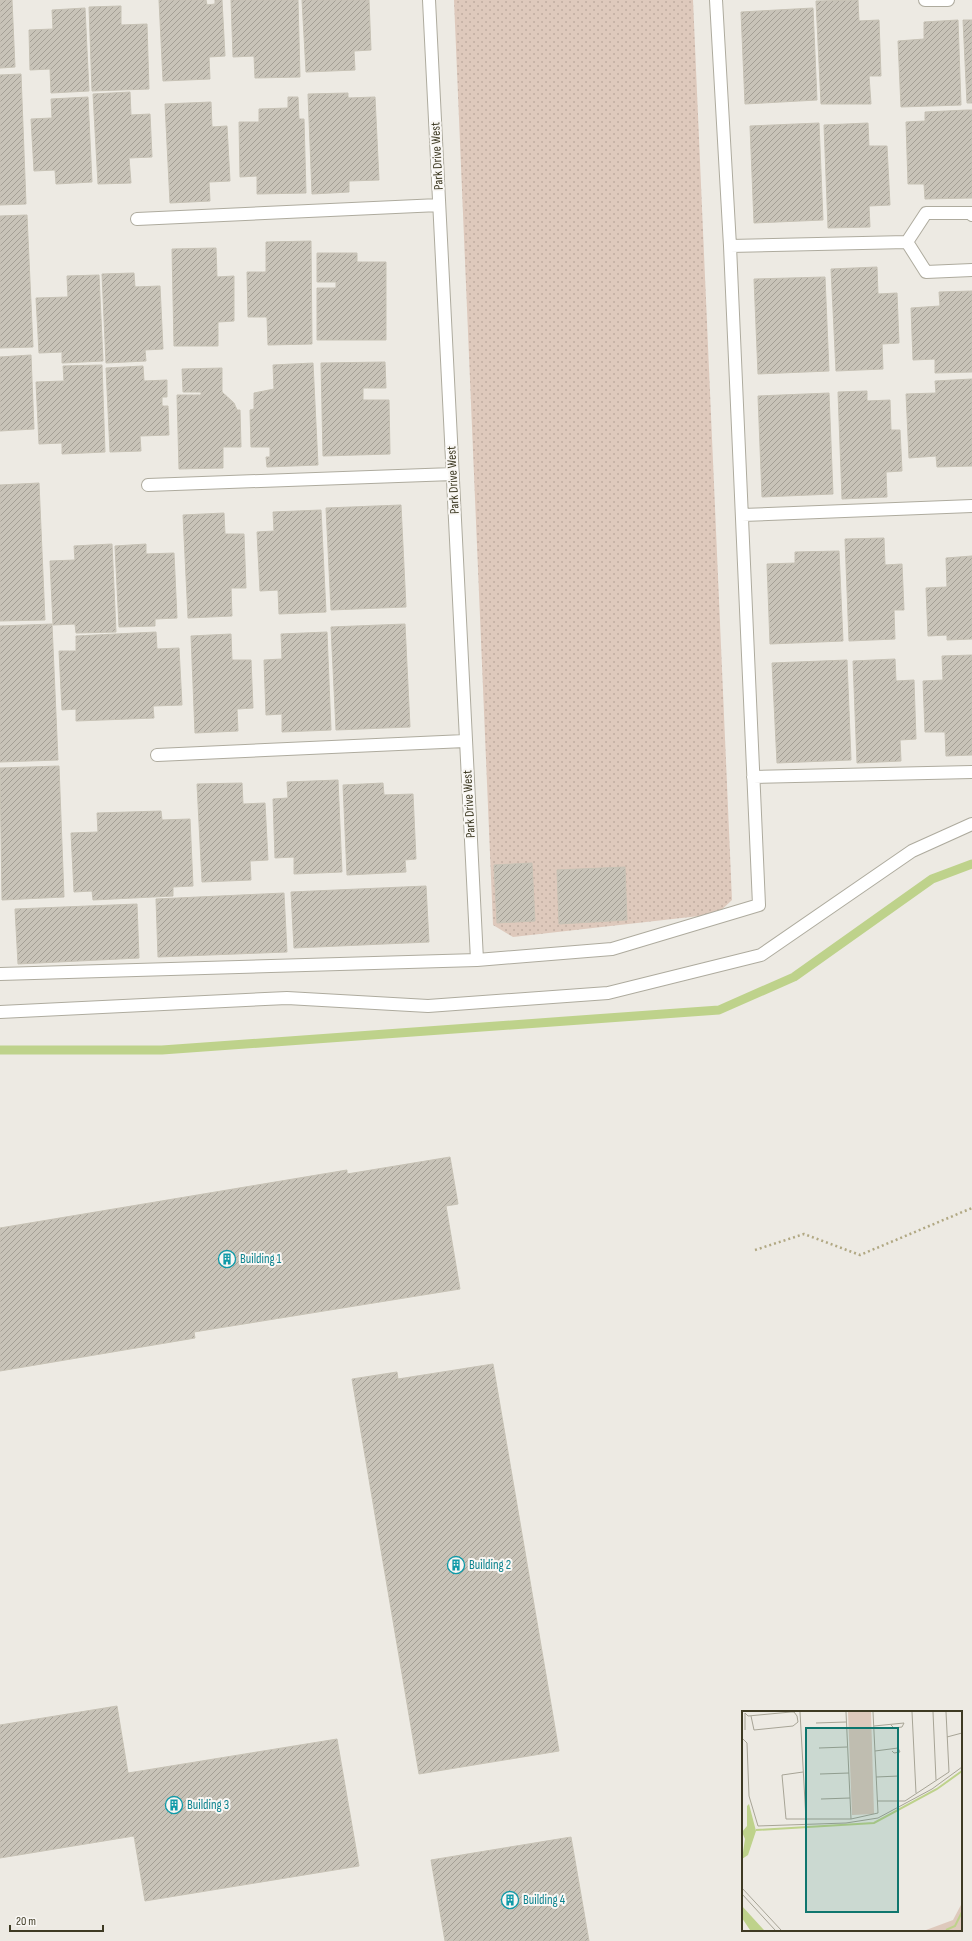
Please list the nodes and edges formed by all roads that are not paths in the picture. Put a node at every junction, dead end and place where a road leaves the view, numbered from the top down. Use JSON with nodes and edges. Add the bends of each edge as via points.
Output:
{"nodes":[{"id":1,"x":429,"y":0,"type":"edge"},
{"id":2,"x":716,"y":0,"type":"edge"},
{"id":3,"x":925,"y":0,"type":"edge"},
{"id":4,"x":948,"y":0,"type":"edge"},
{"id":5,"x":439,"y":205,"type":"junction"},
{"id":6,"x":972,"y":215,"type":"edge"},
{"id":7,"x":137,"y":219,"type":"dead end"},
{"id":8,"x":907,"y":242,"type":"junction"},
{"id":9,"x":730,"y":246,"type":"junction"},
{"id":10,"x":972,"y":270,"type":"edge"},
{"id":11,"x":453,"y":474,"type":"junction"},
{"id":12,"x":148,"y":485,"type":"dead end"},
{"id":13,"x":972,"y":506,"type":"edge"},
{"id":14,"x":742,"y":515,"type":"junction"},
{"id":15,"x":465,"y":741,"type":"junction"},
{"id":16,"x":157,"y":755,"type":"dead end"},
{"id":17,"x":972,"y":772,"type":"edge"},
{"id":18,"x":753,"y":778,"type":"junction"},
{"id":19,"x":972,"y":824,"type":"edge"},
{"id":20,"x":477,"y":960,"type":"junction"},
{"id":21,"x":0,"y":974,"type":"edge"},
{"id":22,"x":0,"y":1012,"type":"edge"}],
"edges":[{"from":1,"to":5,"type":"street","name":"Park Drive West"},
{"from":2,"to":9,"type":"street"},
{"from":3,"to":4,"type":"street"},
{"from":5,"to":7,"type":"street"},
{"from":5,"to":11,"type":"street","name":"Park Drive West"},
{"from":6,"to":8,"type":"street","via":[[926,213]]},
{"from":8,"to":9,"type":"street"},
{"from":8,"to":10,"type":"street","via":[[926,272]]},
{"from":9,"to":14,"type":"street"},
{"from":11,"to":12,"type":"street"},
{"from":11,"to":15,"type":"street","name":"Park Drive West"},
{"from":13,"to":14,"type":"street"},
{"from":14,"to":18,"type":"street"},
{"from":15,"to":16,"type":"street"},
{"from":15,"to":20,"type":"street","name":"Park Drive West"},
{"from":17,"to":18,"type":"street"},
{"from":18,"to":20,"type":"street","via":[[759,905],[612,949]]},
{"from":19,"to":22,"type":"street","via":[[912,851],[761,955],[608,993],[428,1006],[287,998]]},
{"from":20,"to":21,"type":"street"}]}
